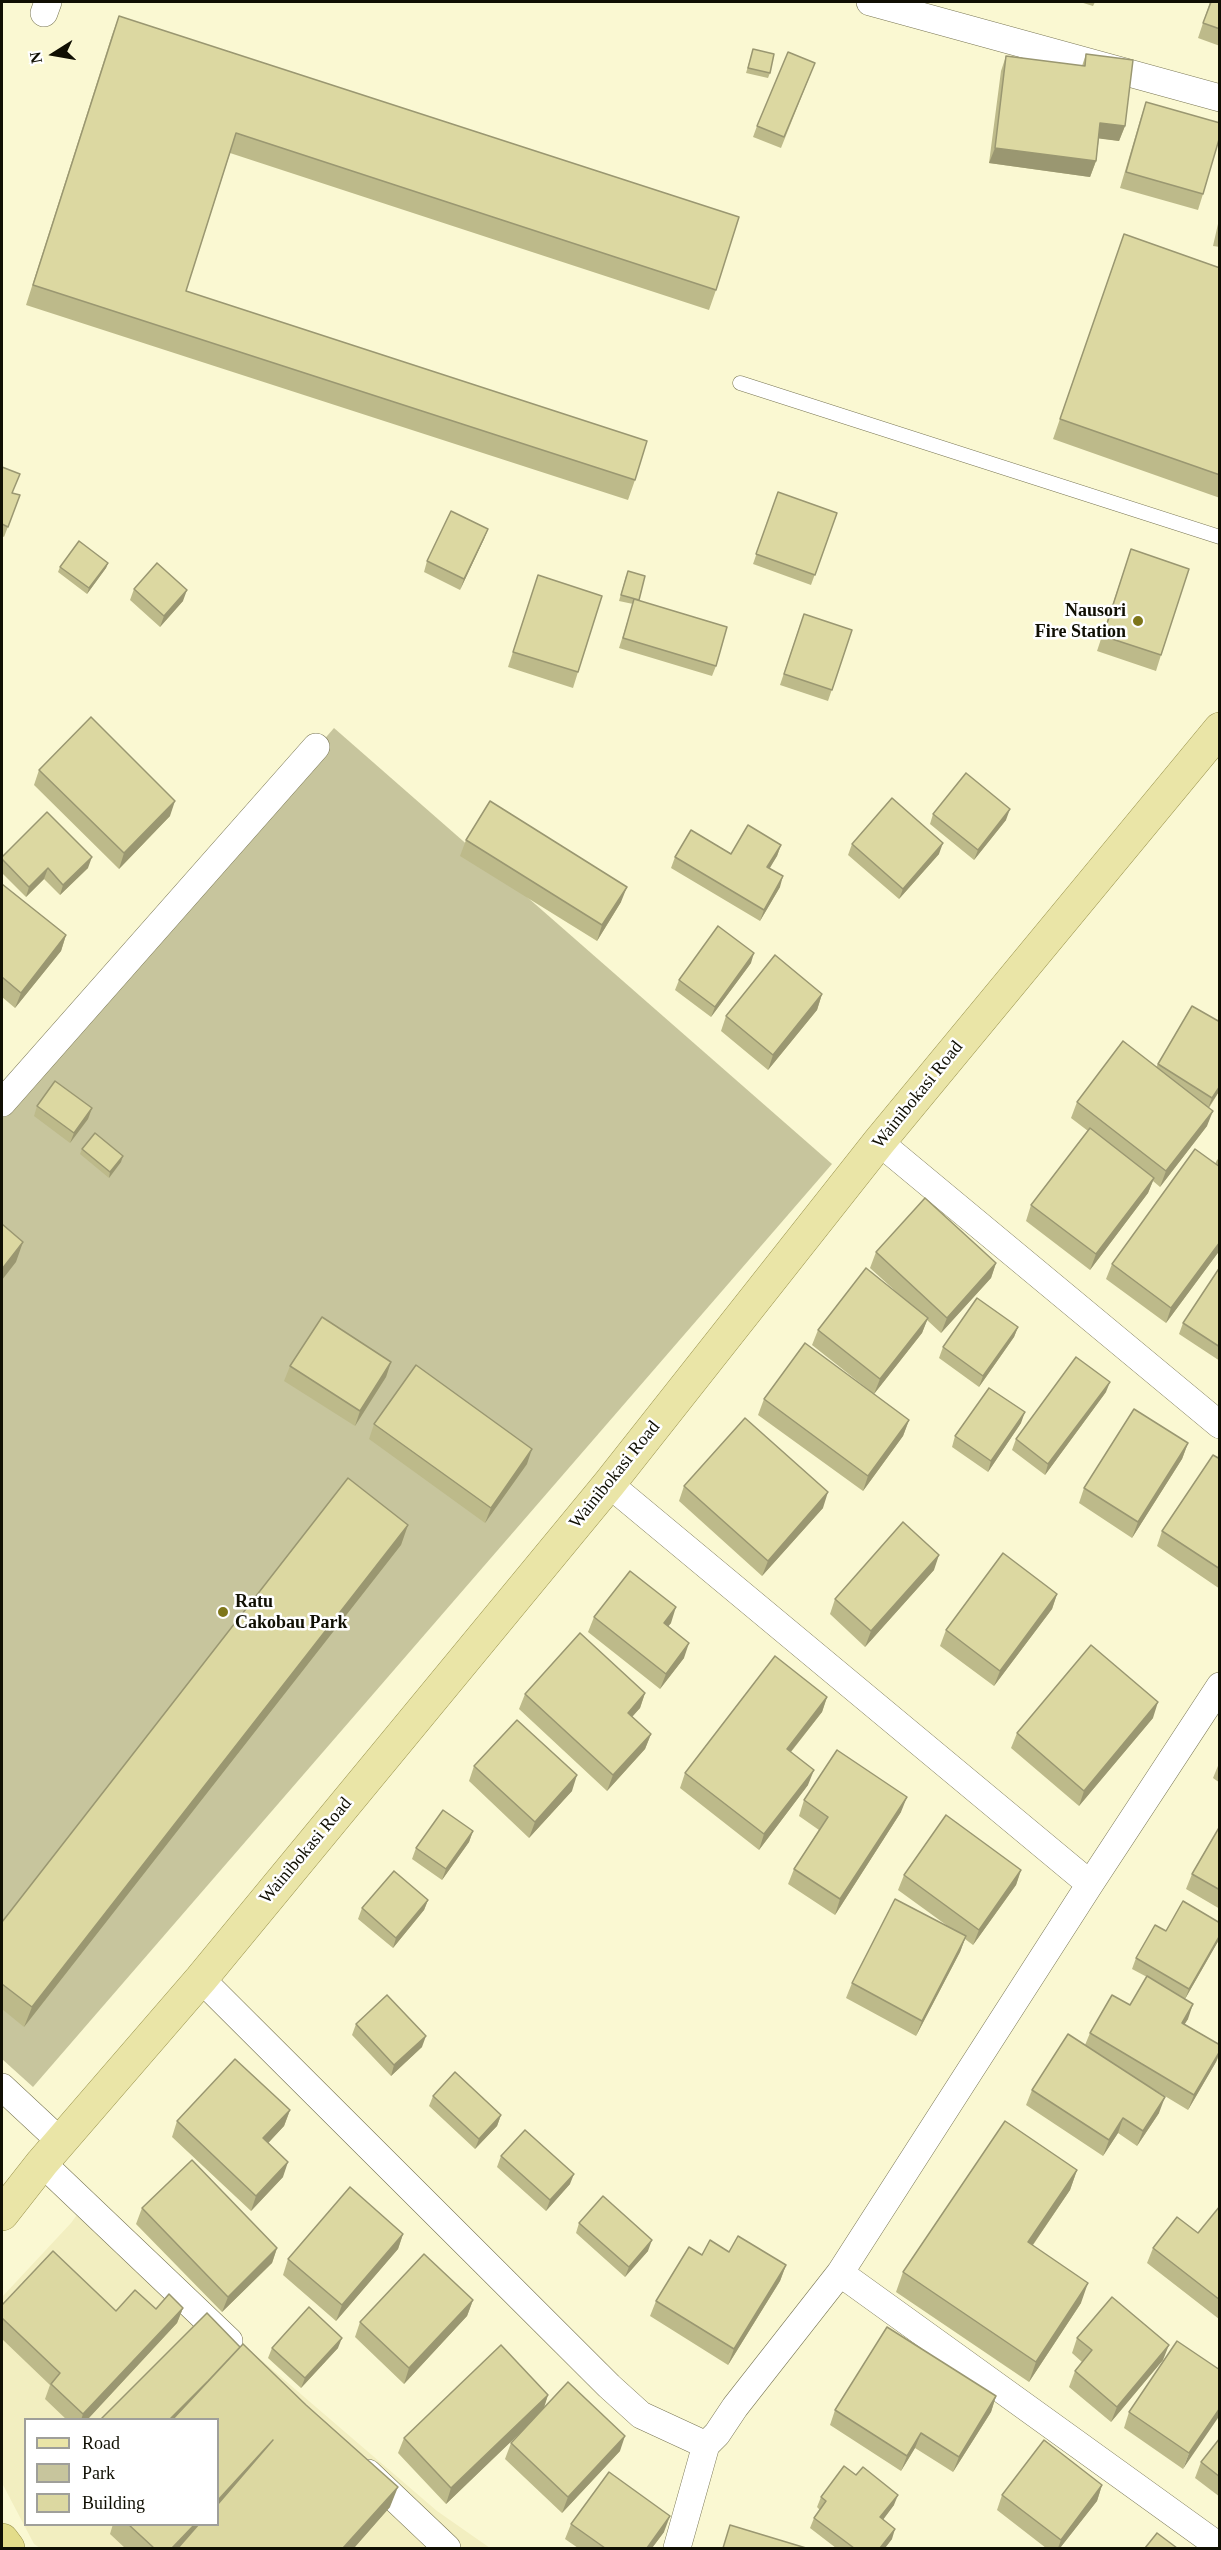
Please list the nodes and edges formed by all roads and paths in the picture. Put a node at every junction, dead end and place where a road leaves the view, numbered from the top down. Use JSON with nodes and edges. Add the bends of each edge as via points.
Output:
{"nodes":[{"id":1,"x":870,"y":2,"type":"edge"},
{"id":2,"x":1220,"y":98,"type":"edge"},
{"id":3,"x":740,"y":383,"type":"dead end"},
{"id":4,"x":1220,"y":537,"type":"edge"},
{"id":5,"x":1220,"y":729,"type":"edge"},
{"id":6,"x":316,"y":747,"type":"dead end"},
{"id":7,"x":2,"y":1102,"type":"edge"},
{"id":8,"x":879,"y":1142,"type":"junction"},
{"id":9,"x":1220,"y":1425,"type":"edge"},
{"id":10,"x":609,"y":1484,"type":"junction"},
{"id":11,"x":1220,"y":1686,"type":"edge"},
{"id":12,"x":1090,"y":1884,"type":"junction"},
{"id":13,"x":201,"y":1979,"type":"junction"},
{"id":14,"x":2,"y":2087,"type":"edge"},
{"id":15,"x":51,"y":2152,"type":"junction"},
{"id":16,"x":2,"y":2214,"type":"edge"},
{"id":17,"x":840,"y":2273,"type":"junction"},
{"id":18,"x":249,"y":2360,"type":"edge"},
{"id":19,"x":706,"y":2445,"type":"junction"},
{"id":20,"x":352,"y":2458,"type":"edge"},
{"id":21,"x":2,"y":2540,"type":"edge"},
{"id":22,"x":1220,"y":2547,"type":"edge"},
{"id":23,"x":8,"y":2548,"type":"edge"},
{"id":24,"x":447,"y":2548,"type":"edge"},
{"id":25,"x":677,"y":2548,"type":"edge"}],
"edges":[{"from":1,"to":2,"type":"street"},
{"from":3,"to":4,"type":"lane"},
{"from":5,"to":8,"type":"main road","name":"Wainibokasi Road"},
{"from":6,"to":7,"type":"street"},
{"from":8,"to":9,"type":"street"},
{"from":8,"to":10,"type":"main road","name":"Wainibokasi Road"},
{"from":10,"to":12,"type":"street"},
{"from":10,"to":13,"type":"main road","name":"Wainibokasi Road"},
{"from":11,"to":12,"type":"street"},
{"from":12,"to":17,"type":"street"},
{"from":13,"to":15,"type":"main road","name":"Wainibokasi Road"},
{"from":13,"to":19,"type":"street","via":[[609,2386],[641,2415]]},
{"from":14,"to":15,"type":"street"},
{"from":15,"to":16,"type":"main road","name":"Wainibokasi Road"},
{"from":15,"to":18,"type":"street"},
{"from":17,"to":19,"type":"street"},
{"from":17,"to":22,"type":"street"},
{"from":19,"to":25,"type":"street"},
{"from":20,"to":24,"type":"street"},
{"from":21,"to":23,"type":"highway"}]}
